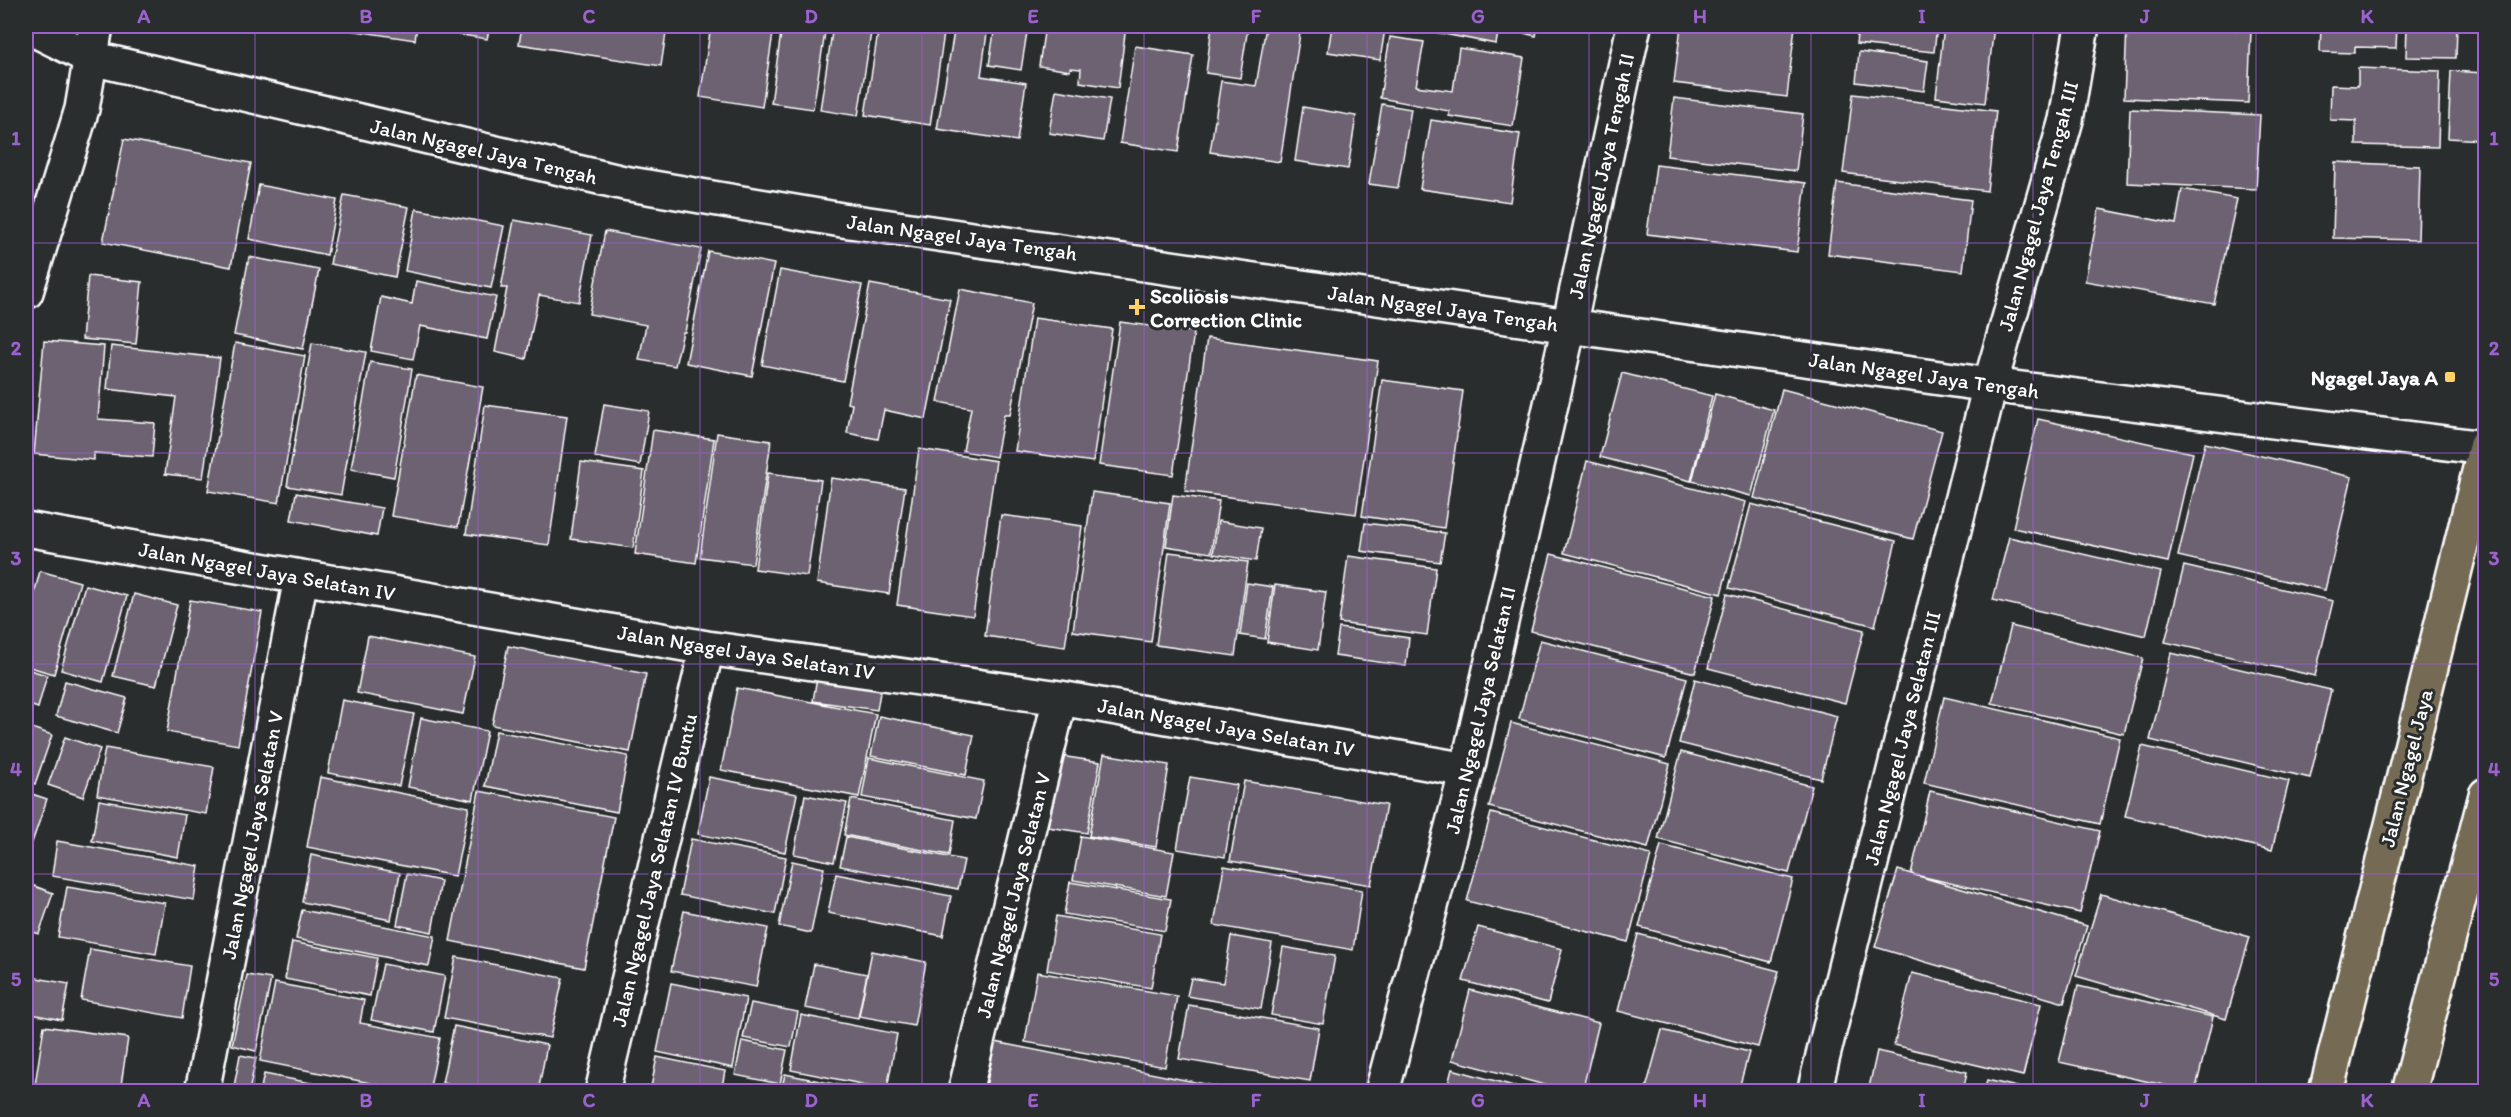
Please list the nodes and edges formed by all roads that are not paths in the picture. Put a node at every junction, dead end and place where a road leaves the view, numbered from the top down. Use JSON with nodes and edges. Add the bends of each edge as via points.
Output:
{"nodes":[{"id":1,"x":27,"y":26,"type":"edge"},
{"id":2,"x":96,"y":26,"type":"edge"},
{"id":3,"x":1634,"y":26,"type":"edge"},
{"id":4,"x":2082,"y":26,"type":"edge"},
{"id":5,"x":91,"y":58,"type":"junction"},
{"id":6,"x":26,"y":292,"type":"edge"},
{"id":7,"x":1569,"y":326,"type":"junction"},
{"id":8,"x":1990,"y":385,"type":"junction"},
{"id":9,"x":2485,"y":446,"type":"edge"},
{"id":10,"x":26,"y":529,"type":"edge"},
{"id":11,"x":301,"y":578,"type":"junction"},
{"id":12,"x":707,"y":648,"type":"junction"},
{"id":13,"x":1060,"y":698,"type":"junction"},
{"id":14,"x":1467,"y":770,"type":"junction"},
{"id":15,"x":2486,"y":795,"type":"edge"},
{"id":16,"x":202,"y":1092,"type":"edge"},
{"id":17,"x":602,"y":1092,"type":"edge"},
{"id":18,"x":965,"y":1092,"type":"edge"},
{"id":19,"x":1382,"y":1092,"type":"edge"},
{"id":20,"x":1814,"y":1092,"type":"edge"},
{"id":21,"x":2326,"y":1092,"type":"edge"},
{"id":22,"x":2409,"y":1092,"type":"edge"}],
"edges":[{"from":1,"to":5,"type":"street","name":"Jalan Ngagel Jaya Tengah"},
{"from":2,"to":5,"type":"street"},
{"from":3,"to":7,"type":"street","name":"Jalan Ngagel Jaya Tengah II"},
{"from":4,"to":8,"type":"street","name":"Jalan Ngagel Jaya Tengah III","via":[[2066,120]]},
{"from":5,"to":6,"type":"street","via":[[82,109]]},
{"from":5,"to":7,"type":"street","name":"Jalan Ngagel Jaya Tengah","via":[[624,183],[854,222]]},
{"from":7,"to":8,"type":"street","name":"Jalan Ngagel Jaya Tengah"},
{"from":7,"to":14,"type":"street","name":"Jalan Ngagel Jaya Selatan II"},
{"from":8,"to":9,"type":"street","name":"Jalan Ngagel Jaya Tengah"},
{"from":8,"to":20,"type":"street","name":"Jalan Ngagel Jaya Selatan III"},
{"from":9,"to":21,"type":"main road","name":"Jalan Ngagel Jaya"},
{"from":10,"to":11,"type":"street","name":"Jalan Ngagel Jaya Selatan IV"},
{"from":11,"to":12,"type":"street","name":"Jalan Ngagel Jaya Selatan IV"},
{"from":11,"to":16,"type":"street","name":"Jalan Ngagel Jaya Selatan V"},
{"from":12,"to":13,"type":"street","name":"Jalan Ngagel Jaya Selatan IV"},
{"from":12,"to":17,"type":"street","name":"Jalan Ngagel Jaya Selatan IV Buntu"},
{"from":13,"to":14,"type":"street","name":"Jalan Ngagel Jaya Selatan IV"},
{"from":13,"to":18,"type":"street","name":"Jalan Ngagel Jaya Selatan V"},
{"from":14,"to":19,"type":"street","name":"Jalan Ngagel Jaya Selatan II"},
{"from":15,"to":22,"type":"main road"}]}
